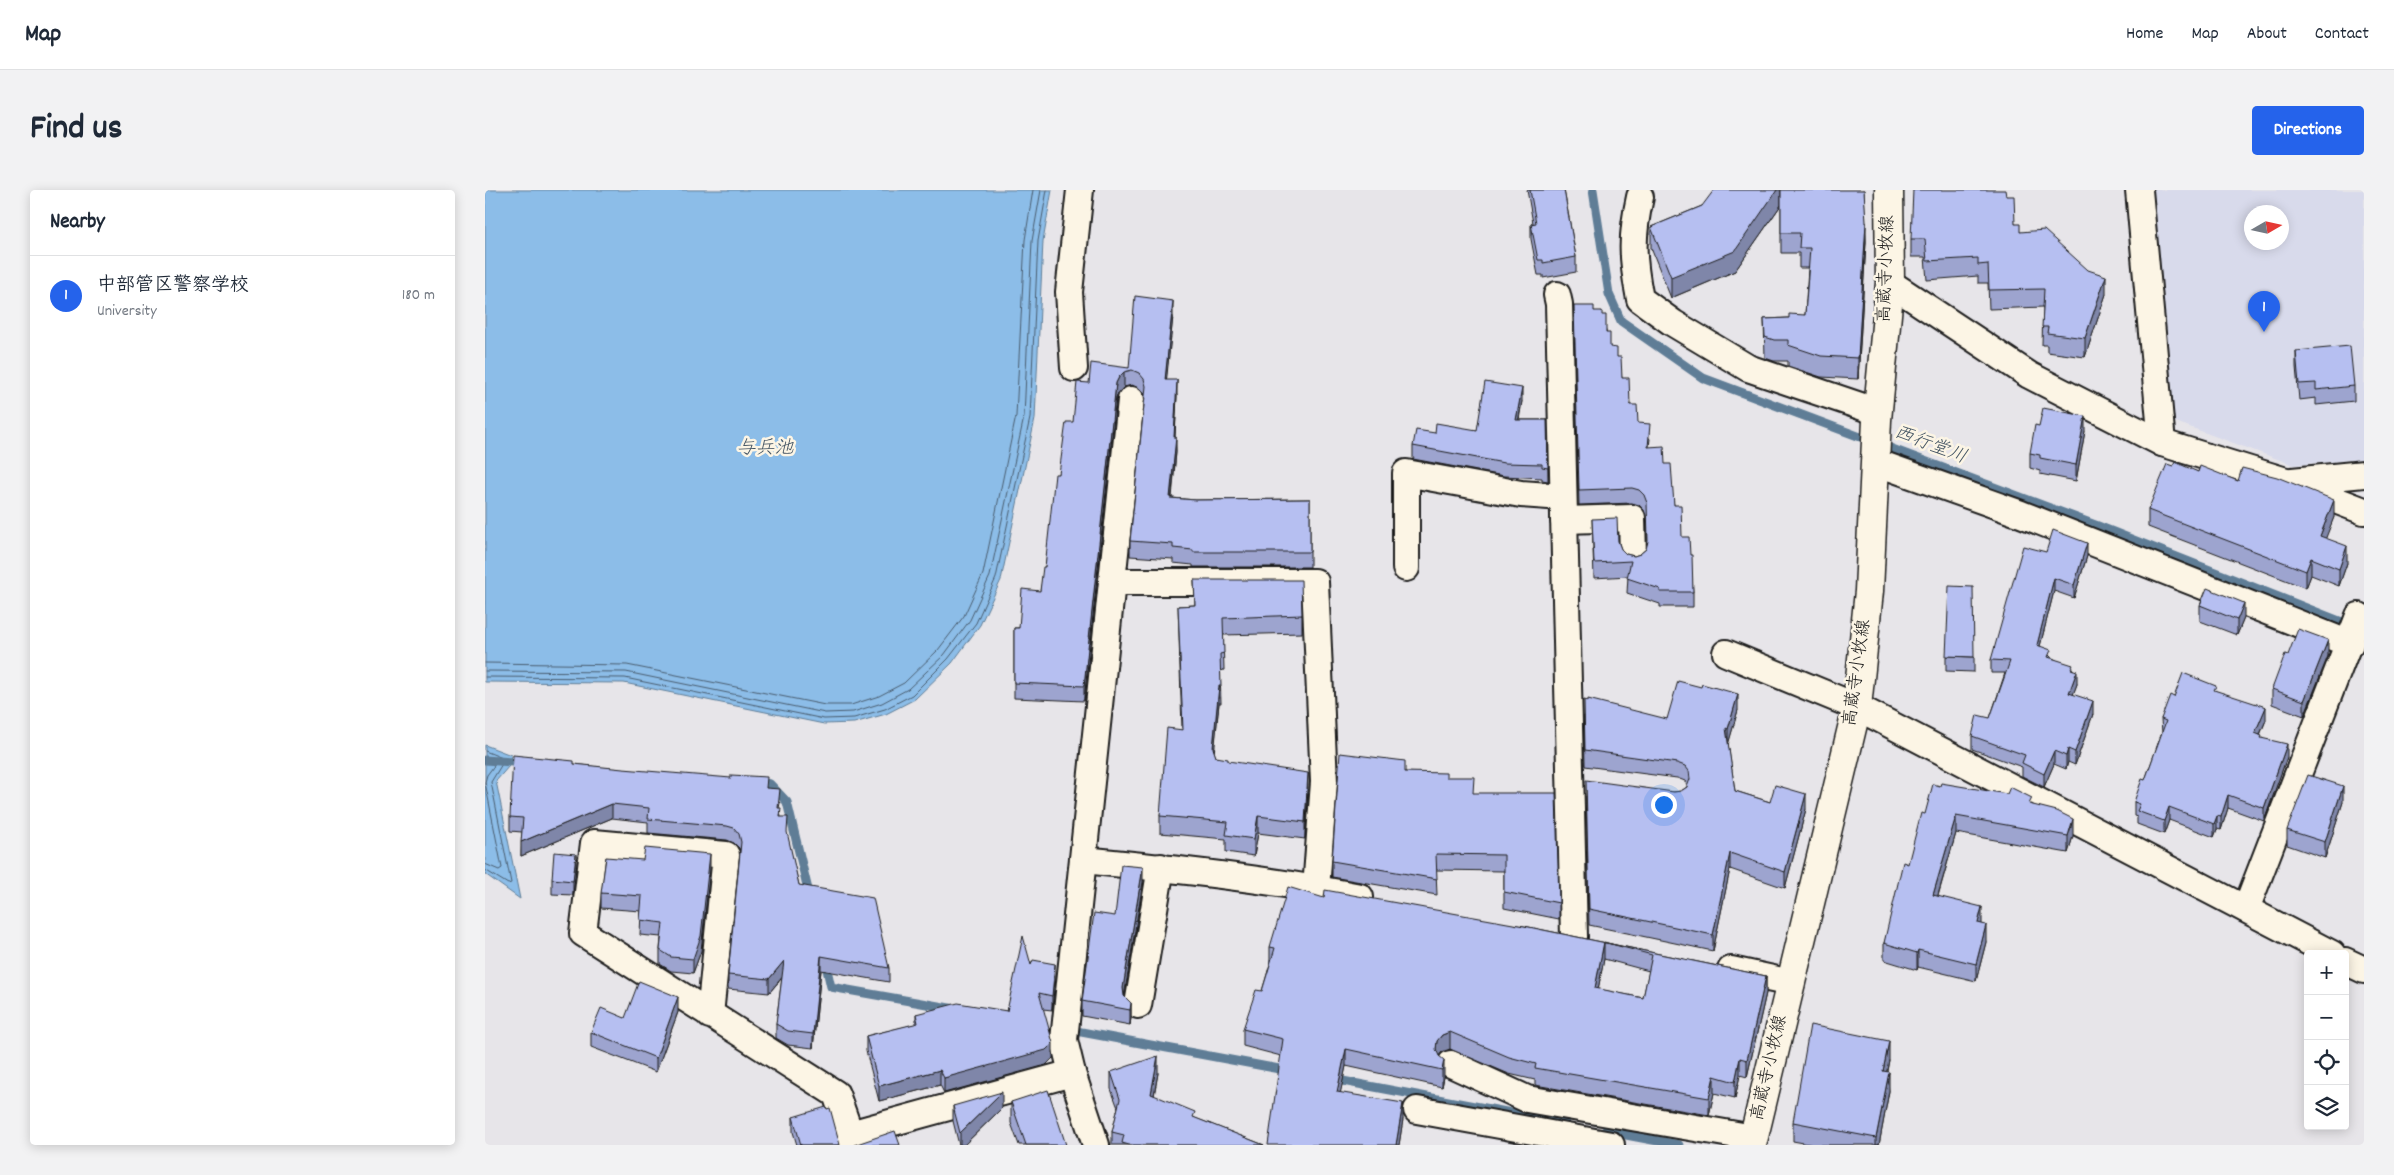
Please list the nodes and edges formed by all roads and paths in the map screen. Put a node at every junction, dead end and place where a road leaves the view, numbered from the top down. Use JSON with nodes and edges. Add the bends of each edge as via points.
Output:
{"nodes":[{"id":1,"x":1080,"y":190,"type":"edge"},
{"id":2,"x":1889,"y":190,"type":"edge"},
{"id":3,"x":2139,"y":190,"type":"edge"},
{"id":4,"x":1640,"y":197,"type":"dead end"},
{"id":5,"x":1889,"y":283,"type":"junction"},
{"id":6,"x":1557,"y":295,"type":"dead end"},
{"id":7,"x":1074,"y":368,"type":"dead end"},
{"id":8,"x":1131,"y":400,"type":"dead end"},
{"id":9,"x":1878,"y":416,"type":"junction"},
{"id":10,"x":2162,"y":443,"type":"junction"},
{"id":11,"x":1875,"y":458,"type":"junction"},
{"id":12,"x":2364,"y":474,"type":"edge"},
{"id":13,"x":2286,"y":481,"type":"junction"},
{"id":14,"x":1564,"y":509,"type":"junction"},
{"id":15,"x":2364,"y":511,"type":"edge"},
{"id":16,"x":1633,"y":556,"type":"edge"},
{"id":17,"x":1406,"y":568,"type":"dead end"},
{"id":18,"x":1112,"y":582,"type":"junction"},
{"id":19,"x":2359,"y":616,"type":"dead end"},
{"id":20,"x":2350,"y":644,"type":"junction"},
{"id":21,"x":1726,"y":653,"type":"dead end"},
{"id":22,"x":1857,"y":707,"type":"junction"},
{"id":23,"x":1570,"y":779,"type":"junction"},
{"id":24,"x":1599,"y":782,"type":"edge"},
{"id":25,"x":1083,"y":860,"type":"junction"},
{"id":26,"x":1161,"y":867,"type":"junction"},
{"id":27,"x":1316,"y":888,"type":"junction"},
{"id":28,"x":1383,"y":901,"type":"edge"},
{"id":29,"x":2246,"y":909,"type":"junction"},
{"id":30,"x":1545,"y":932,"type":"edge"},
{"id":31,"x":1574,"y":937,"type":"junction"},
{"id":32,"x":1602,"y":943,"type":"edge"},
{"id":33,"x":2324,"y":950,"type":"edge"},
{"id":34,"x":2349,"y":963,"type":"edge"},
{"id":35,"x":1706,"y":965,"type":"edge"},
{"id":36,"x":2364,"y":970,"type":"edge"},
{"id":37,"x":1791,"y":983,"type":"junction"},
{"id":38,"x":1138,"y":1005,"type":"dead end"},
{"id":39,"x":710,"y":1015,"type":"junction"},
{"id":40,"x":1451,"y":1064,"type":"dead end"},
{"id":41,"x":1072,"y":1073,"type":"junction"},
{"id":42,"x":1417,"y":1110,"type":"dead end"},
{"id":43,"x":851,"y":1140,"type":"edge"},
{"id":44,"x":1753,"y":1141,"type":"edge"},
{"id":45,"x":1096,"y":1145,"type":"edge"},
{"id":46,"x":1611,"y":1145,"type":"edge"}],
"edges":[{"from":1,"to":7,"type":"street","via":[[1069,292]]},
{"from":2,"to":5,"type":"main road","name":"高蔵寺小牧線"},
{"from":3,"to":10,"type":"street"},
{"from":4,"to":9,"type":"street","via":[[1633,226],[1633,262],[1640,299],[1748,368]]},
{"from":5,"to":9,"type":"main road","name":"高蔵寺小牧線"},
{"from":5,"to":10,"type":"street","via":[[2029,375]]},
{"from":6,"to":14,"type":"street"},
{"from":8,"to":18,"type":"street"},
{"from":9,"to":11,"type":"main road","name":"高蔵寺小牧線"},
{"from":10,"to":13,"type":"street"},
{"from":11,"to":20,"type":"street"},
{"from":11,"to":22,"type":"main road","name":"高蔵寺小牧線","via":[[1869,590]]},
{"from":12,"to":13,"type":"street"},
{"from":13,"to":15,"type":"street"},
{"from":14,"to":16,"type":"street","via":[[1632,518]]},
{"from":14,"to":17,"type":"street","via":[[1521,494],[1406,473]]},
{"from":14,"to":23,"type":"street"},
{"from":18,"to":25,"type":"street"},
{"from":18,"to":27,"type":"street","via":[[1315,582],[1324,782]]},
{"from":19,"to":20,"type":"street"},
{"from":20,"to":29,"type":"street"},
{"from":21,"to":22,"type":"street"},
{"from":22,"to":29,"type":"street"},
{"from":22,"to":37,"type":"main road","name":"高蔵寺小牧線"},
{"from":23,"to":24,"type":"street"},
{"from":23,"to":31,"type":"street"},
{"from":25,"to":26,"type":"street"},
{"from":25,"to":41,"type":"street","via":[[1064,1040]]},
{"from":26,"to":27,"type":"street"},
{"from":26,"to":38,"type":"street"},
{"from":27,"to":28,"type":"street"},
{"from":29,"to":33,"type":"street"},
{"from":30,"to":31,"type":"street"},
{"from":31,"to":32,"type":"street"},
{"from":34,"to":36,"type":"street"},
{"from":35,"to":37,"type":"street"},
{"from":37,"to":44,"type":"main road","name":"高蔵寺小牧線"},
{"from":39,"to":39,"type":"street","via":[[583,933],[594,844],[727,855]]},
{"from":39,"to":43,"type":"street","via":[[836,1094]]},
{"from":40,"to":44,"type":"street","via":[[1527,1099]]},
{"from":41,"to":43,"type":"street"},
{"from":41,"to":45,"type":"street"},
{"from":42,"to":46,"type":"street"}]}
